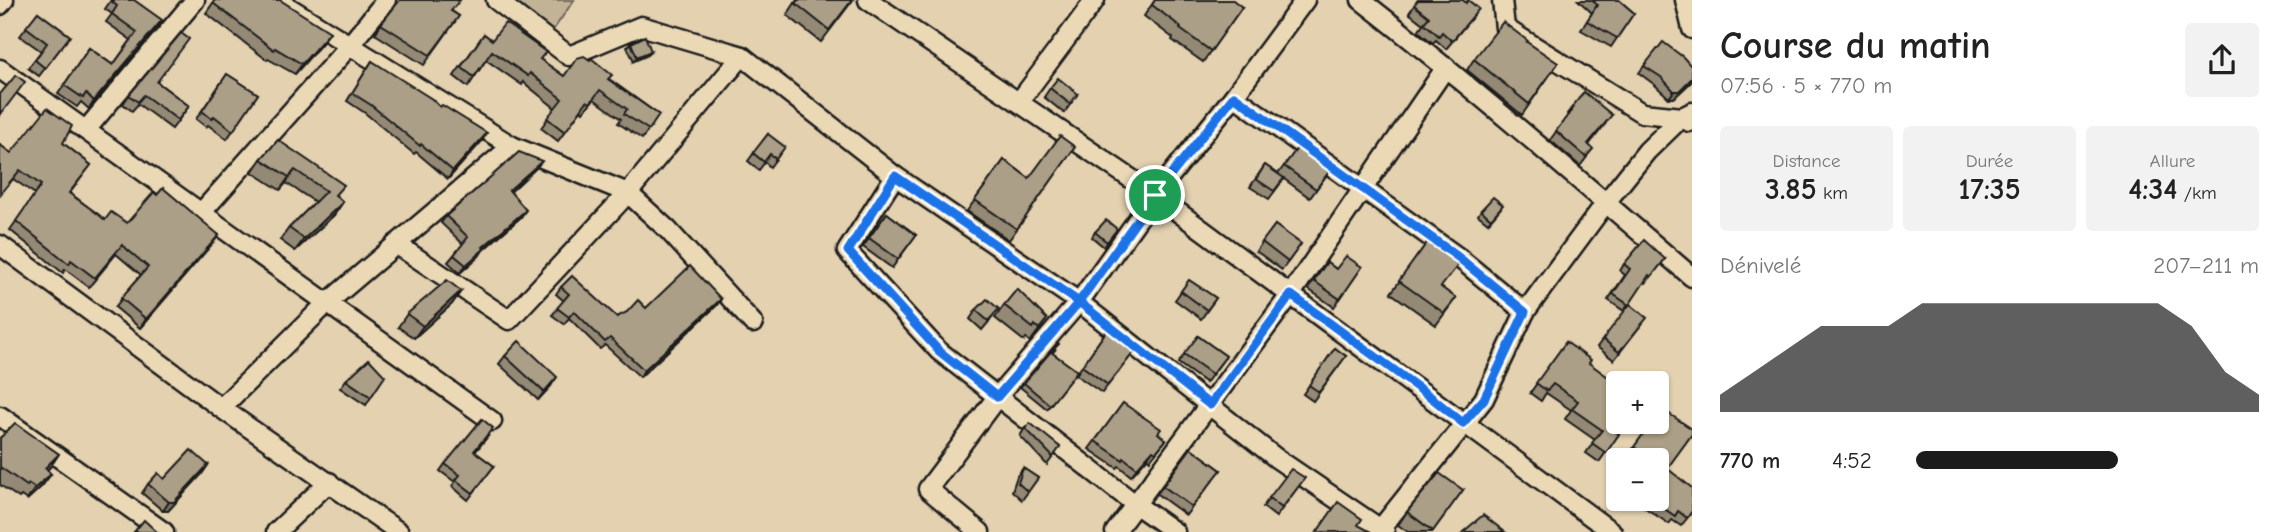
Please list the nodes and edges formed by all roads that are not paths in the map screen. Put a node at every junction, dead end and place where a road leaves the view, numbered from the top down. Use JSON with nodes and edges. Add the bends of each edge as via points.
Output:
{"nodes":[{"id":1,"x":4,"y":0,"type":"edge"},
{"id":2,"x":195,"y":0,"type":"edge"},
{"id":3,"x":278,"y":0,"type":"edge"},
{"id":4,"x":386,"y":0,"type":"edge"},
{"id":5,"x":495,"y":0,"type":"edge"},
{"id":6,"x":868,"y":0,"type":"edge"},
{"id":7,"x":1095,"y":0,"type":"edge"},
{"id":8,"x":1305,"y":0,"type":"edge"},
{"id":9,"x":1361,"y":0,"type":"edge"},
{"id":10,"x":1502,"y":0,"type":"edge"},
{"id":11,"x":1685,"y":0,"type":"edge"},
{"id":12,"x":0,"y":5,"type":"edge"},
{"id":13,"x":1692,"y":29,"type":"edge"},
{"id":14,"x":350,"y":45,"type":"junction"},
{"id":15,"x":742,"y":56,"type":"junction"},
{"id":16,"x":1446,"y":66,"type":"junction"},
{"id":17,"x":0,"y":69,"type":"edge"},
{"id":18,"x":1234,"y":96,"type":"junction"},
{"id":19,"x":1019,"y":102,"type":"junction"},
{"id":20,"x":1689,"y":118,"type":"edge"},
{"id":21,"x":86,"y":130,"type":"junction"},
{"id":22,"x":512,"y":146,"type":"junction"},
{"id":23,"x":895,"y":176,"type":"junction"},
{"id":24,"x":1363,"y":188,"type":"junction"},
{"id":25,"x":628,"y":193,"type":"junction"},
{"id":26,"x":1155,"y":195,"type":"junction"},
{"id":27,"x":1607,"y":201,"type":"junction"},
{"id":28,"x":201,"y":213,"type":"junction"},
{"id":29,"x":396,"y":244,"type":"junction"},
{"id":30,"x":0,"y":245,"type":"edge"},
{"id":31,"x":1692,"y":276,"type":"edge"},
{"id":32,"x":1291,"y":295,"type":"junction"},
{"id":33,"x":1079,"y":302,"type":"junction"},
{"id":34,"x":327,"y":303,"type":"junction"},
{"id":35,"x":1525,"y":312,"type":"junction"},
{"id":36,"x":754,"y":323,"type":"dead end"},
{"id":37,"x":997,"y":397,"type":"junction"},
{"id":38,"x":1210,"y":405,"type":"junction"},
{"id":39,"x":221,"y":408,"type":"junction"},
{"id":40,"x":0,"y":416,"type":"edge"},
{"id":41,"x":492,"y":421,"type":"dead end"},
{"id":42,"x":1463,"y":423,"type":"junction"},
{"id":43,"x":329,"y":482,"type":"junction"},
{"id":44,"x":1136,"y":504,"type":"junction"},
{"id":45,"x":1381,"y":531,"type":"edge"},
{"id":46,"x":164,"y":532,"type":"edge"},
{"id":47,"x":276,"y":532,"type":"edge"},
{"id":48,"x":399,"y":532,"type":"edge"},
{"id":49,"x":980,"y":532,"type":"edge"},
{"id":50,"x":1115,"y":532,"type":"edge"},
{"id":51,"x":1175,"y":532,"type":"edge"},
{"id":52,"x":1612,"y":532,"type":"edge"}],
"edges":[{"from":1,"to":12,"type":"street"},
{"from":2,"to":21,"type":"street"},
{"from":3,"to":14,"type":"street"},
{"from":4,"to":14,"type":"street"},
{"from":5,"to":15,"type":"street","via":[[569,56],[641,26]]},
{"from":6,"to":19,"type":"street"},
{"from":7,"to":19,"type":"street"},
{"from":8,"to":18,"type":"street"},
{"from":9,"to":16,"type":"street"},
{"from":10,"to":20,"type":"street","via":[[1505,28],[1642,113]]},
{"from":11,"to":13,"type":"street"},
{"from":14,"to":22,"type":"street"},
{"from":14,"to":28,"type":"street"},
{"from":15,"to":23,"type":"street"},
{"from":15,"to":25,"type":"street"},
{"from":16,"to":24,"type":"street"},
{"from":16,"to":27,"type":"street"},
{"from":17,"to":21,"type":"street"},
{"from":18,"to":24,"type":"street"},
{"from":18,"to":26,"type":"street"},
{"from":19,"to":26,"type":"street"},
{"from":20,"to":27,"type":"street","via":[[1647,151]]},
{"from":21,"to":28,"type":"street"},
{"from":22,"to":25,"type":"street"},
{"from":22,"to":29,"type":"street"},
{"from":23,"to":33,"type":"street"},
{"from":23,"to":37,"type":"street","via":[[848,251],[939,351]]},
{"from":24,"to":32,"type":"street"},
{"from":24,"to":35,"type":"street"},
{"from":25,"to":29,"type":"street","via":[[509,320]]},
{"from":25,"to":36,"type":"street"},
{"from":26,"to":32,"type":"street"},
{"from":26,"to":33,"type":"street"},
{"from":27,"to":31,"type":"street"},
{"from":27,"to":35,"type":"street"},
{"from":28,"to":34,"type":"street"},
{"from":29,"to":34,"type":"street"},
{"from":30,"to":39,"type":"street"},
{"from":32,"to":38,"type":"street"},
{"from":32,"to":42,"type":"street"},
{"from":33,"to":37,"type":"street"},
{"from":33,"to":38,"type":"street"},
{"from":34,"to":39,"type":"street"},
{"from":34,"to":41,"type":"street"},
{"from":35,"to":42,"type":"street","via":[[1484,399]]},
{"from":37,"to":44,"type":"street"},
{"from":37,"to":49,"type":"street","via":[[928,489]]},
{"from":38,"to":44,"type":"street"},
{"from":38,"to":45,"type":"street","via":[[1276,458]]},
{"from":39,"to":43,"type":"street"},
{"from":40,"to":46,"type":"street"},
{"from":42,"to":45,"type":"street"},
{"from":42,"to":52,"type":"street"},
{"from":43,"to":47,"type":"street"},
{"from":43,"to":48,"type":"street"},
{"from":44,"to":50,"type":"street"},
{"from":44,"to":51,"type":"street"}]}
